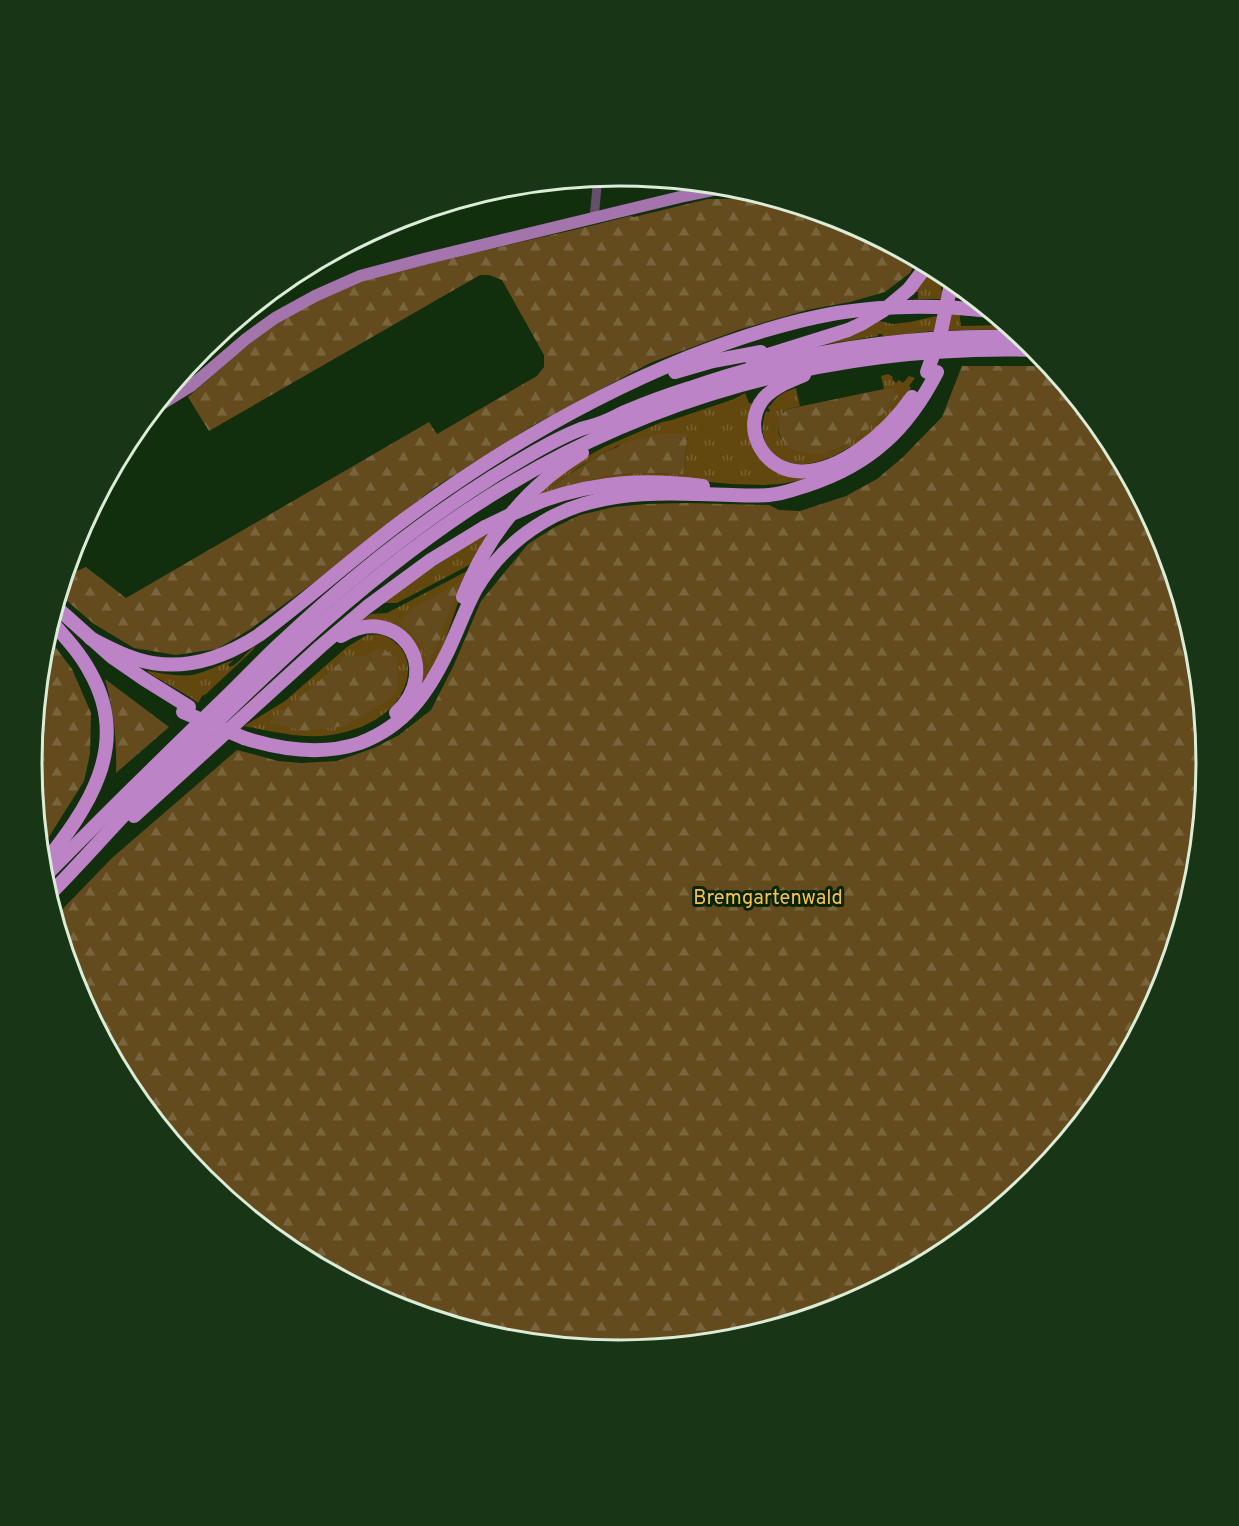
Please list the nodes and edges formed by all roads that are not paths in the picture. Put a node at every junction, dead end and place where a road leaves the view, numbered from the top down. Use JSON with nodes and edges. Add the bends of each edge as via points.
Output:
{"nodes":[{"id":1,"x":597,"y":187,"type":"edge"},
{"id":2,"x":706,"y":192,"type":"edge"},
{"id":3,"x":594,"y":218,"type":"junction"},
{"id":4,"x":922,"y":272,"type":"edge"},
{"id":5,"x":954,"y":293,"type":"edge"},
{"id":6,"x":977,"y":310,"type":"edge"},
{"id":7,"x":1009,"y":337,"type":"edge"},
{"id":8,"x":793,"y":348,"type":"junction"},
{"id":9,"x":1023,"y":350,"type":"edge"},
{"id":10,"x":877,"y":357,"type":"junction"},
{"id":11,"x":932,"y":372,"type":"junction"},
{"id":12,"x":172,"y":398,"type":"edge"},
{"id":13,"x":661,"y":412,"type":"junction"},
{"id":14,"x":552,"y":424,"type":"junction"},
{"id":15,"x":583,"y":428,"type":"junction"},
{"id":16,"x":807,"y":486,"type":"junction"},
{"id":17,"x":63,"y":612,"type":"edge"},
{"id":18,"x":59,"y":625,"type":"edge"},
{"id":19,"x":59,"y":628,"type":"edge"},
{"id":20,"x":90,"y":638,"type":"junction"},
{"id":21,"x":302,"y":663,"type":"junction"},
{"id":22,"x":435,"y":676,"type":"junction"},
{"id":23,"x":186,"y":710,"type":"junction"},
{"id":24,"x":247,"y":735,"type":"junction"},
{"id":25,"x":50,"y":856,"type":"edge"},
{"id":26,"x":79,"y":865,"type":"junction"},
{"id":27,"x":52,"y":869,"type":"edge"},
{"id":28,"x":56,"y":888,"type":"edge"}],
"edges":[{"from":1,"to":3,"type":"street"},
{"from":2,"to":3,"type":"main road"},
{"from":3,"to":12,"type":"main road","via":[[388,267],[338,285],[268,323]]},
{"from":4,"to":8,"type":"highway","bridge":true,"via":[[899,299],[861,324]]},
{"from":5,"to":11,"type":"highway","via":[[952,329]]},
{"from":6,"to":14,"type":"highway","via":[[877,308],[796,322],[733,340],[678,362],[597,398]]},
{"from":7,"to":15,"type":"highway","via":[[906,341],[796,358],[692,387]]},
{"from":8,"to":14,"type":"highway","via":[[713,361],[668,374]]},
{"from":8,"to":15,"type":"highway","via":[[630,403],[594,418]]},
{"from":9,"to":10,"type":"highway","via":[[957,350]]},
{"from":10,"to":11,"type":"highway","via":[[851,367],[806,375],[772,391],[760,404],[754,424],[756,441],[765,456],[778,466],[797,471],[817,470],[837,462],[890,424]]},
{"from":10,"to":13,"type":"highway","via":[[784,373]]},
{"from":11,"to":16,"type":"highway","via":[[919,404],[884,444],[855,465]]},
{"from":13,"to":22,"type":"highway","via":[[581,453],[525,497],[478,562]]},
{"from":13,"to":26,"type":"highway","via":[[612,430],[537,467],[411,551],[278,664],[147,792]]},
{"from":14,"to":20,"type":"highway","via":[[431,500],[266,630],[231,651],[201,662],[164,665],[134,659]]},
{"from":15,"to":27,"type":"highway","via":[[475,489],[350,582],[283,641]]},
{"from":16,"to":21,"type":"highway","bridge":true,"via":[[749,490],[623,482],[587,487],[544,500],[484,527],[436,556]]},
{"from":16,"to":22,"type":"highway","via":[[767,495],[629,495],[581,505],[544,521],[514,543],[485,575]]},
{"from":17,"to":20,"type":"highway"},
{"from":18,"to":23,"type":"highway","via":[[127,678]]},
{"from":19,"to":25,"type":"highway","via":[[101,693],[108,735],[104,761],[90,796]]},
{"from":20,"to":23,"type":"highway"},
{"from":21,"to":24,"type":"highway","via":[[349,632],[376,626],[407,642],[415,657],[417,673],[401,709],[366,733],[310,743]]},
{"from":21,"to":26,"type":"highway"},
{"from":22,"to":24,"type":"highway","via":[[418,702],[398,722],[353,745],[302,750],[269,745]]},
{"from":23,"to":24,"type":"highway"},
{"from":26,"to":28,"type":"highway"}]}
